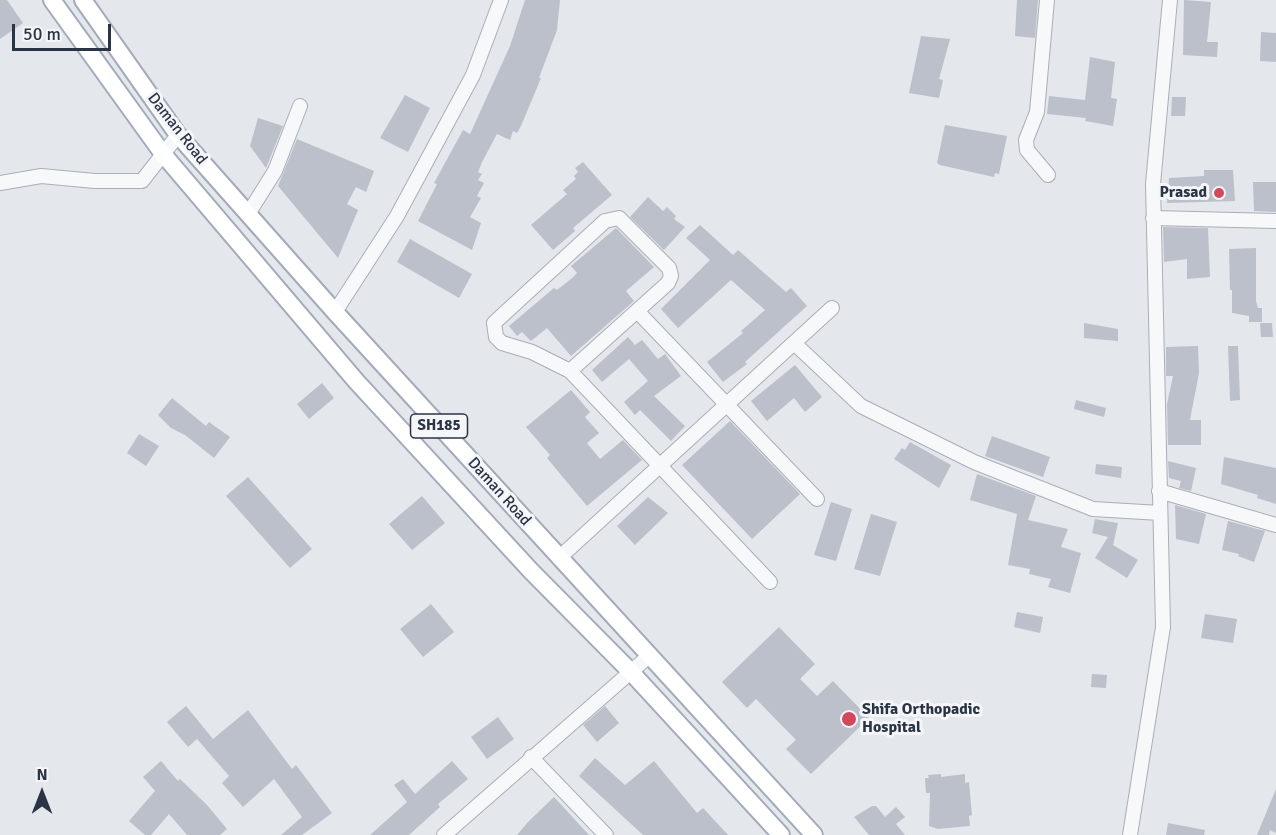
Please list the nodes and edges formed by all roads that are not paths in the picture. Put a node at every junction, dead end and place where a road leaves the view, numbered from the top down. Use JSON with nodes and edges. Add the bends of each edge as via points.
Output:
{"nodes":[{"id":1,"x":52,"y":0,"type":"edge"},
{"id":2,"x":83,"y":0,"type":"edge"},
{"id":3,"x":501,"y":0,"type":"edge"},
{"id":4,"x":1047,"y":0,"type":"edge"},
{"id":5,"x":1170,"y":0,"type":"edge"},
{"id":6,"x":300,"y":106,"type":"dead end"},
{"id":7,"x":178,"y":135,"type":"junction"},
{"id":8,"x":163,"y":154,"type":"junction"},
{"id":9,"x":1048,"y":175,"type":"dead end"},
{"id":10,"x":0,"y":183,"type":"edge"},
{"id":11,"x":248,"y":214,"type":"junction"},
{"id":12,"x":1154,"y":218,"type":"junction"},
{"id":13,"x":1276,"y":221,"type":"edge"},
{"id":14,"x":832,"y":309,"type":"dead end"},
{"id":15,"x":637,"y":311,"type":"junction"},
{"id":16,"x":335,"y":312,"type":"junction"},
{"id":17,"x":794,"y":343,"type":"junction"},
{"id":18,"x":570,"y":371,"type":"junction"},
{"id":19,"x":727,"y":405,"type":"junction"},
{"id":20,"x":660,"y":466,"type":"junction"},
{"id":21,"x":1160,"y":491,"type":"junction"},
{"id":22,"x":817,"y":499,"type":"dead end"},
{"id":23,"x":1160,"y":513,"type":"junction"},
{"id":24,"x":1276,"y":525,"type":"edge"},
{"id":25,"x":560,"y":558,"type":"junction"},
{"id":26,"x":770,"y":582,"type":"dead end"},
{"id":27,"x":649,"y":656,"type":"junction"},
{"id":28,"x":630,"y":671,"type":"junction"},
{"id":29,"x":531,"y":757,"type":"junction"},
{"id":30,"x":444,"y":835,"type":"edge"},
{"id":31,"x":606,"y":835,"type":"edge"},
{"id":32,"x":781,"y":835,"type":"edge"},
{"id":33,"x":813,"y":835,"type":"edge"},
{"id":34,"x":1130,"y":835,"type":"edge"}],
"edges":[{"from":1,"to":8,"type":"main road"},
{"from":2,"to":7,"type":"main road","name":"Daman Road","number":"SH185"},
{"from":3,"to":16,"type":"street","via":[[473,75],[397,216]]},
{"from":4,"to":9,"type":"street","via":[[1037,112],[1026,140],[1027,150]]},
{"from":5,"to":12,"type":"street","via":[[1153,184]]},
{"from":6,"to":11,"type":"street","via":[[275,171]]},
{"from":7,"to":8,"type":"street"},
{"from":7,"to":11,"type":"main road","name":"Daman Road","number":"SH185"},
{"from":8,"to":10,"type":"street","via":[[142,181],[41,176]]},
{"from":8,"to":28,"type":"main road","via":[[356,381],[531,571]]},
{"from":11,"to":16,"type":"main road","name":"Daman Road","number":"SH185"},
{"from":12,"to":13,"type":"street"},
{"from":12,"to":21,"type":"street"},
{"from":14,"to":17,"type":"street"},
{"from":15,"to":18,"type":"street"},
{"from":15,"to":18,"type":"street","via":[[668,283],[669,268],[628,225],[612,218],[494,323],[496,337],[502,343],[532,352]]},
{"from":15,"to":19,"type":"street"},
{"from":16,"to":25,"type":"main road","name":"Daman Road","number":"SH185"},
{"from":17,"to":19,"type":"street"},
{"from":17,"to":23,"type":"street","via":[[861,406],[974,462],[1093,509]]},
{"from":18,"to":20,"type":"street"},
{"from":19,"to":20,"type":"street"},
{"from":19,"to":22,"type":"street"},
{"from":20,"to":25,"type":"street"},
{"from":20,"to":26,"type":"street"},
{"from":21,"to":23,"type":"street"},
{"from":21,"to":24,"type":"street"},
{"from":23,"to":34,"type":"street","via":[[1163,627]]},
{"from":25,"to":27,"type":"main road","name":"Daman Road","number":"SH185"},
{"from":27,"to":28,"type":"street"},
{"from":27,"to":33,"type":"main road","name":"Daman Road","number":"SH185"},
{"from":28,"to":29,"type":"street"},
{"from":28,"to":32,"type":"main road"},
{"from":29,"to":30,"type":"street"},
{"from":29,"to":31,"type":"street"}]}
